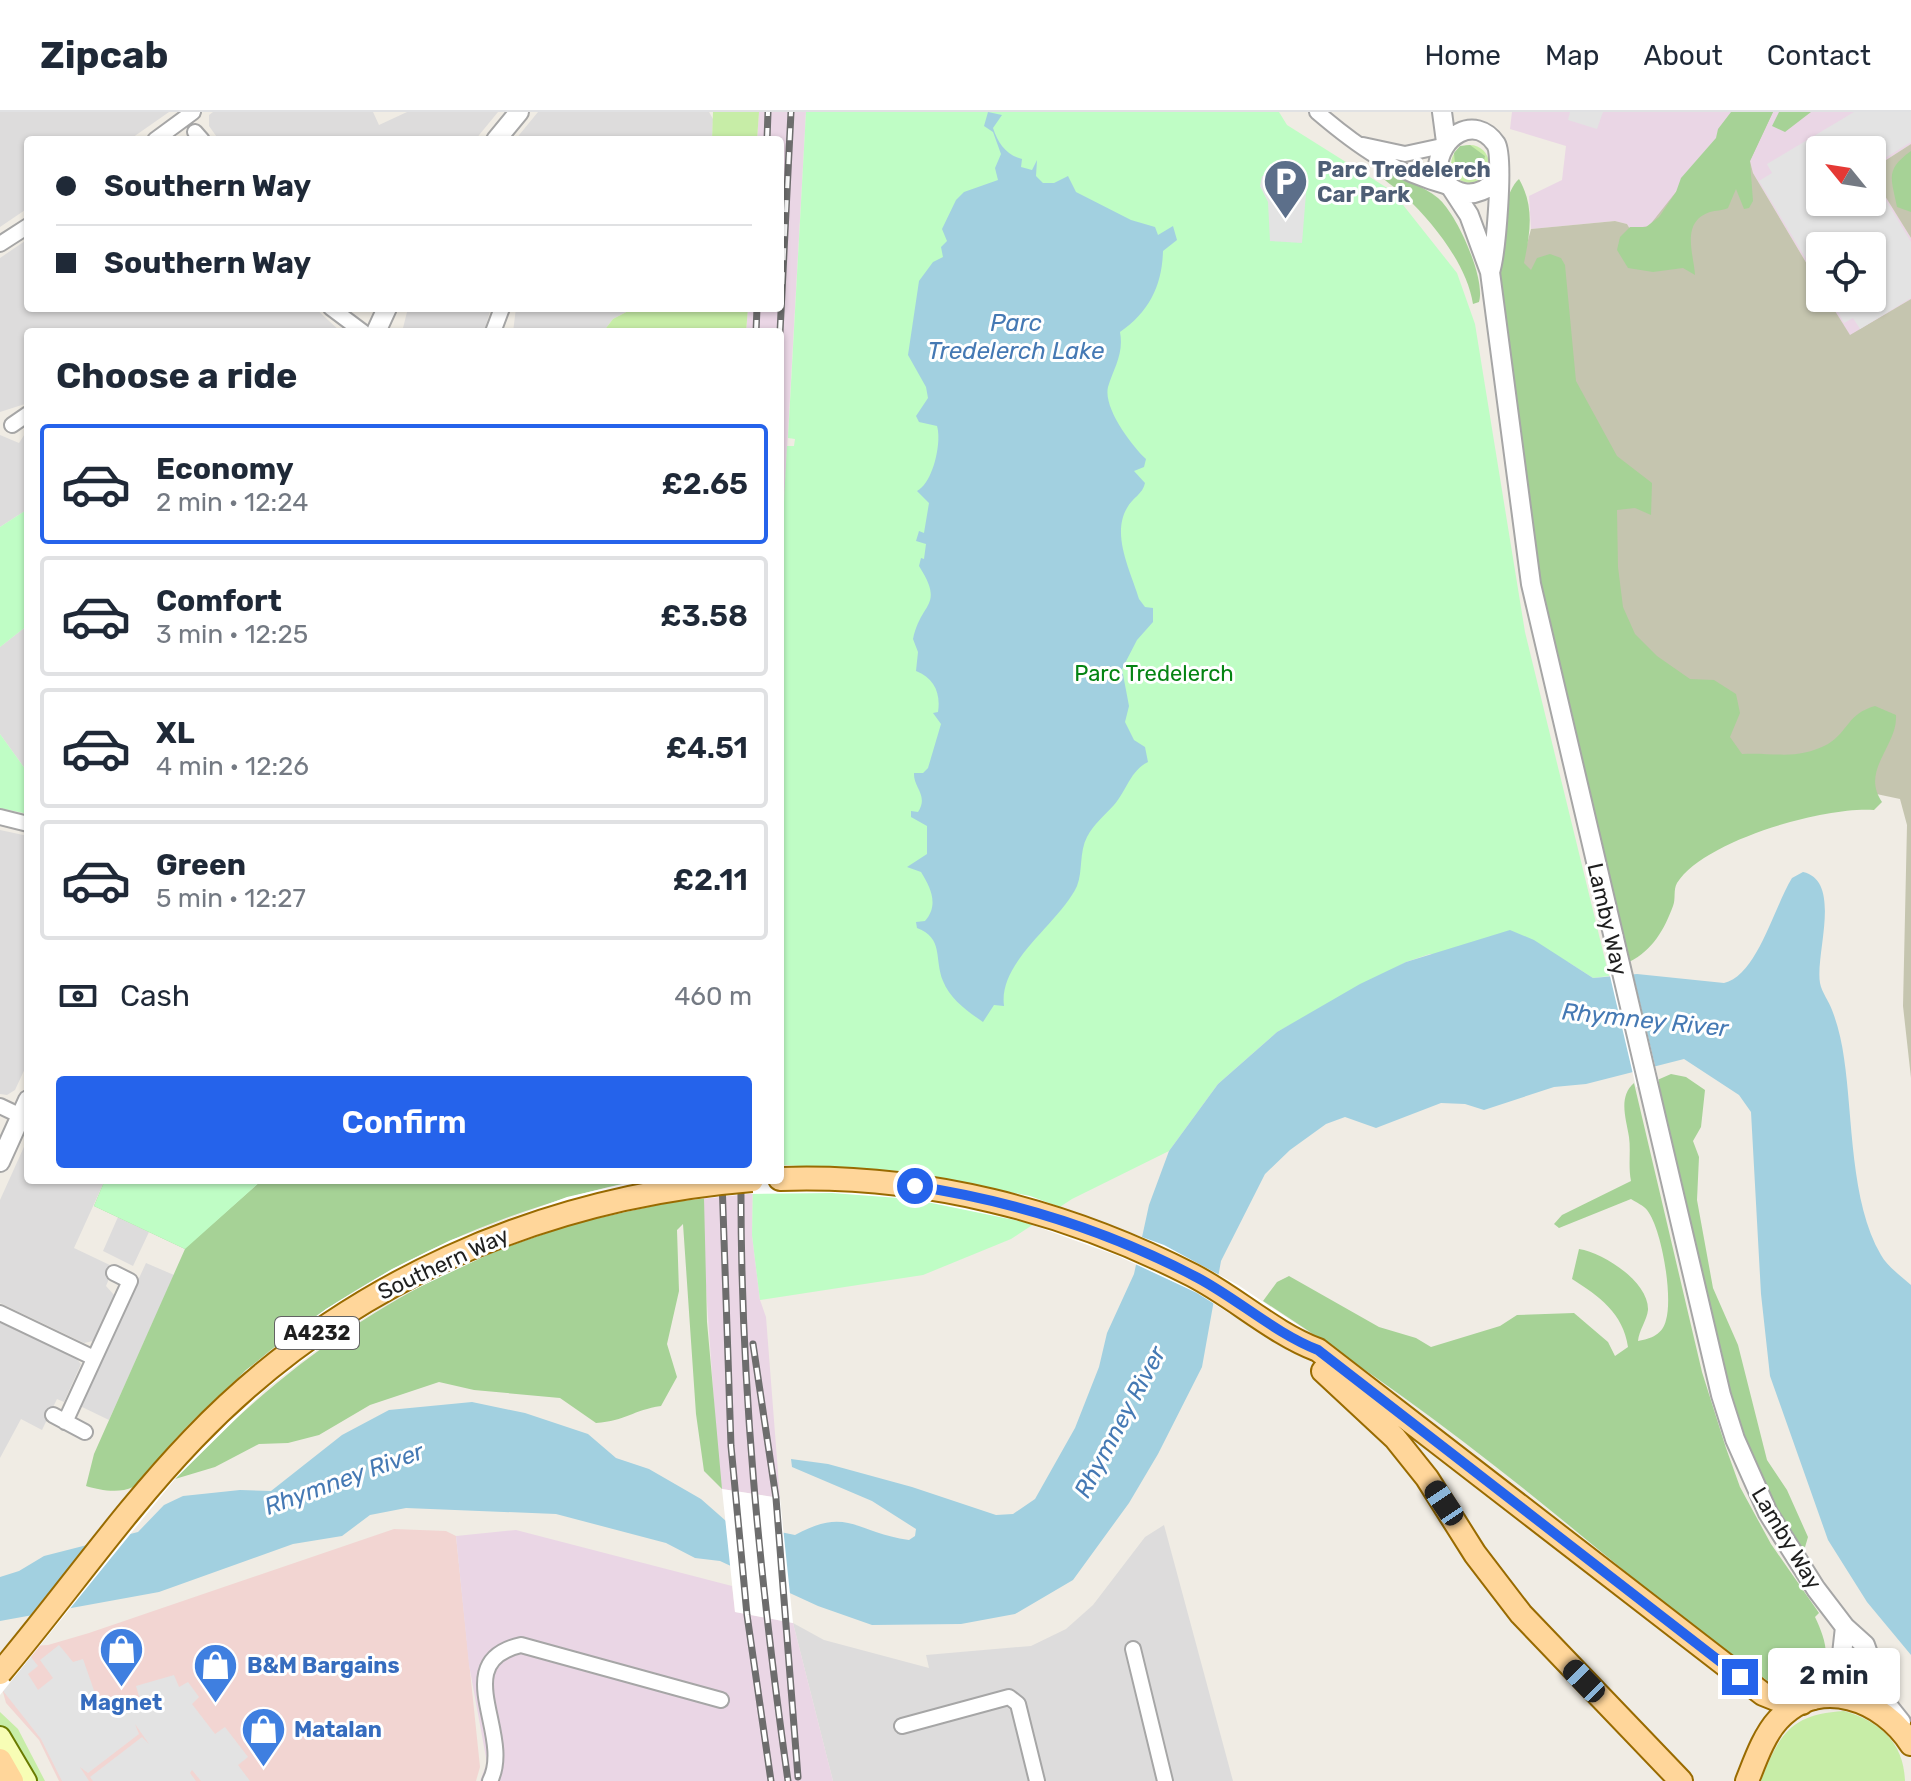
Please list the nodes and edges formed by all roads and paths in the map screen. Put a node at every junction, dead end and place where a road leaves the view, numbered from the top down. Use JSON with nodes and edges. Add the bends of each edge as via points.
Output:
{"nodes":[{"id":1,"x":193,"y":112,"type":"edge"},
{"id":2,"x":519,"y":112,"type":"edge"},
{"id":3,"x":1317,"y":112,"type":"edge"},
{"id":4,"x":1442,"y":112,"type":"edge"},
{"id":5,"x":1466,"y":112,"type":"edge"},
{"id":6,"x":1482,"y":133,"type":"junction"},
{"id":7,"x":160,"y":136,"type":"edge"},
{"id":8,"x":499,"y":136,"type":"edge"},
{"id":9,"x":1444,"y":144,"type":"junction"},
{"id":10,"x":1363,"y":145,"type":"junction"},
{"id":11,"x":1497,"y":179,"type":"junction"},
{"id":12,"x":1450,"y":188,"type":"junction"},
{"id":13,"x":24,"y":229,"type":"edge"},
{"id":14,"x":0,"y":244,"type":"edge"},
{"id":15,"x":1490,"y":272,"type":"junction"},
{"id":16,"x":336,"y":312,"type":"edge"},
{"id":17,"x":358,"y":328,"type":"edge"},
{"id":18,"x":24,"y":417,"type":"edge"},
{"id":19,"x":12,"y":425,"type":"dead end"},
{"id":20,"x":0,"y":817,"type":"edge"},
{"id":21,"x":24,"y":823,"type":"edge"},
{"id":22,"x":0,"y":1106,"type":"edge"},
{"id":23,"x":24,"y":1108,"type":"edge"},
{"id":24,"x":0,"y":1162,"type":"edge"},
{"id":25,"x":784,"y":1179,"type":"edge"},
{"id":26,"x":720,"y":1184,"type":"edge"},
{"id":27,"x":114,"y":1273,"type":"dead end"},
{"id":28,"x":0,"y":1313,"type":"edge"},
{"id":29,"x":1296,"y":1341,"type":"junction"},
{"id":30,"x":94,"y":1358,"type":"junction"},
{"id":31,"x":85,"y":1432,"type":"dead end"},
{"id":32,"x":1845,"y":1627,"type":"junction"},
{"id":33,"x":1133,"y":1649,"type":"dead end"},
{"id":34,"x":0,"y":1673,"type":"edge"},
{"id":35,"x":721,"y":1700,"type":"dead end"},
{"id":36,"x":1807,"y":1702,"type":"junction"},
{"id":37,"x":902,"y":1726,"type":"dead end"},
{"id":38,"x":0,"y":1737,"type":"edge"},
{"id":39,"x":1910,"y":1743,"type":"edge"},
{"id":40,"x":11,"y":1776,"type":"edge"},
{"id":41,"x":490,"y":1781,"type":"edge"},
{"id":42,"x":1037,"y":1781,"type":"edge"},
{"id":43,"x":1165,"y":1781,"type":"edge"},
{"id":44,"x":1681,"y":1781,"type":"edge"},
{"id":45,"x":1747,"y":1781,"type":"edge"}],
"edges":[{"from":1,"to":7,"type":"street"},
{"from":2,"to":8,"type":"street"},
{"from":3,"to":10,"type":"street"},
{"from":4,"to":9,"type":"street"},
{"from":5,"to":6,"type":"street"},
{"from":6,"to":9,"type":"street","via":[[1457,133]]},
{"from":6,"to":11,"type":"street","via":[[1501,156]]},
{"from":9,"to":10,"type":"street","via":[[1405,154]]},
{"from":9,"to":12,"type":"street","via":[[1438,169]]},
{"from":10,"to":12,"type":"street","via":[[1383,163]]},
{"from":11,"to":12,"type":"street","via":[[1482,192],[1468,195]]},
{"from":11,"to":15,"type":"street","name":"Lamby Way"},
{"from":12,"to":15,"type":"street","name":"Lamby Way","via":[[1469,215]]},
{"from":13,"to":14,"type":"street"},
{"from":15,"to":32,"type":"street","name":"Lamby Way","via":[[1531,584],[1705,1332],[1735,1439],[1768,1513]]},
{"from":16,"to":17,"type":"street"},
{"from":18,"to":19,"type":"street"},
{"from":20,"to":21,"type":"street"},
{"from":22,"to":23,"type":"street"},
{"from":23,"to":24,"type":"street"},
{"from":25,"to":29,"type":"main road","via":[[915,1186],[1064,1221],[1197,1278]]},
{"from":26,"to":34,"type":"main road","name":"Southern Way","number":"A4232","bridge":true,"via":[[633,1195],[543,1219],[429,1266],[328,1325],[249,1386],[193,1439]]},
{"from":27,"to":30,"type":"street","via":[[130,1281]]},
{"from":28,"to":30,"type":"street"},
{"from":29,"to":36,"type":"main road","via":[[1318,1350],[1405,1415],[1763,1694],[1783,1702]]},
{"from":29,"to":44,"type":"main road","via":[[1395,1438],[1521,1614]]},
{"from":30,"to":31,"type":"street","via":[[59,1418]]},
{"from":32,"to":36,"type":"street","via":[[1840,1672],[1825,1692]]},
{"from":32,"to":39,"type":"street","name":"Lamby Way","via":[[1865,1645],[1885,1702]]},
{"from":33,"to":43,"type":"street"},
{"from":35,"to":41,"type":"street","via":[[521,1645],[509,1648],[495,1655],[485,1670],[496,1762]]},
{"from":36,"to":39,"type":"main road","via":[[1865,1702],[1881,1710]]},
{"from":36,"to":45,"type":"main road","via":[[1778,1720]]},
{"from":37,"to":42,"type":"street","via":[[1009,1697],[1018,1704]]},
{"from":38,"to":40,"type":"main road"}]}
